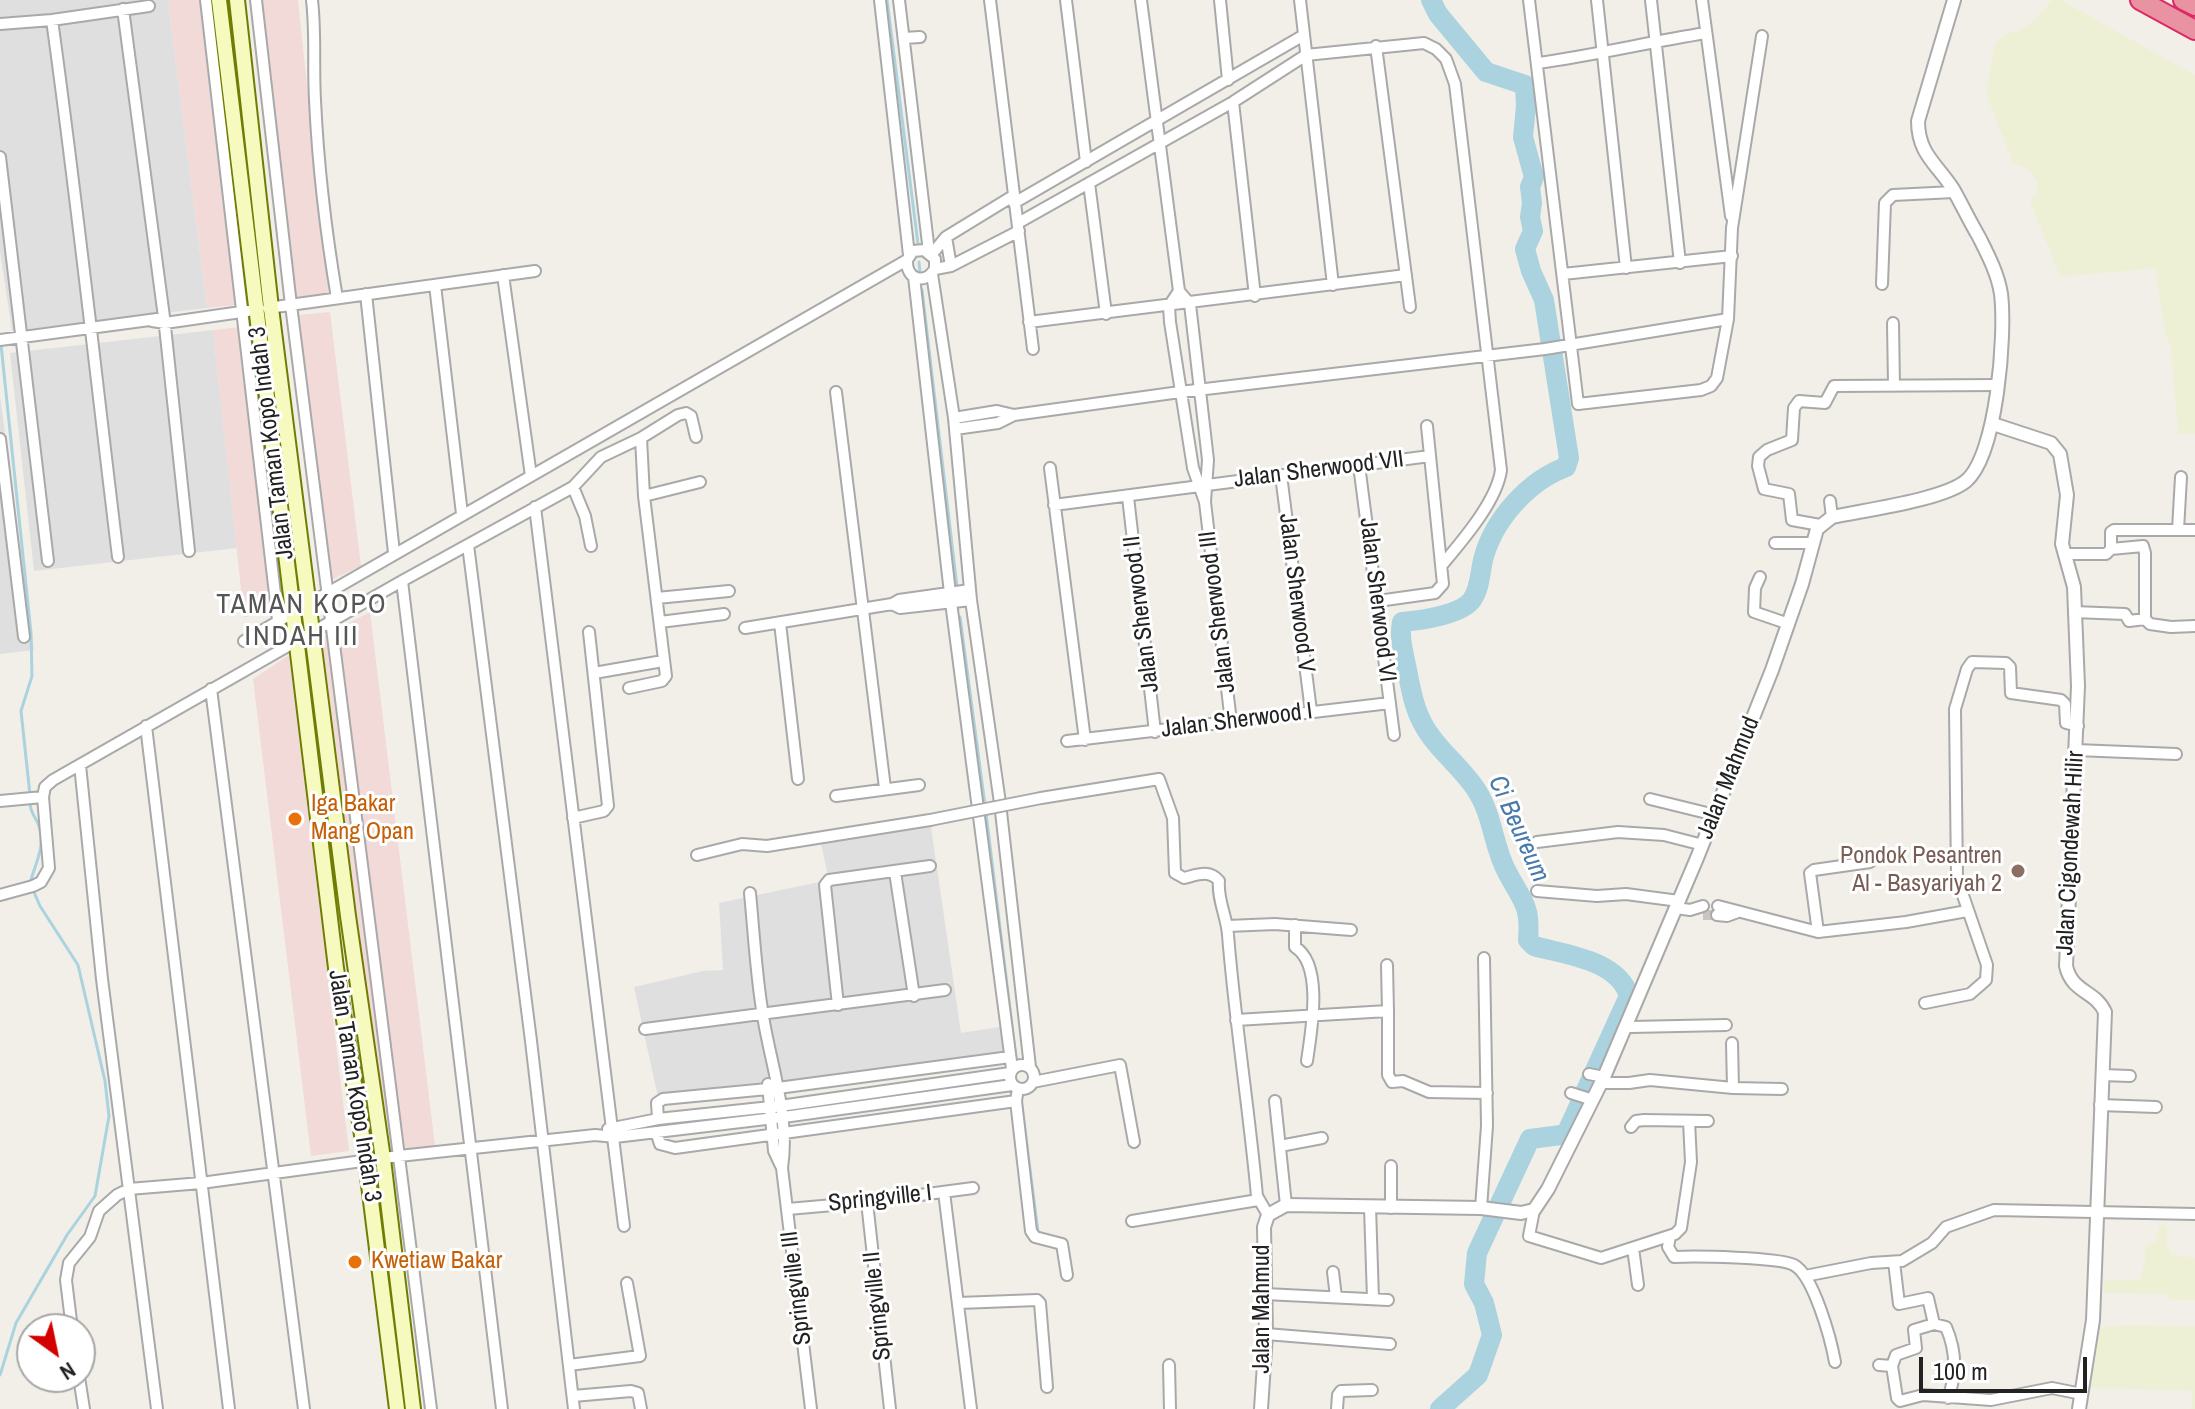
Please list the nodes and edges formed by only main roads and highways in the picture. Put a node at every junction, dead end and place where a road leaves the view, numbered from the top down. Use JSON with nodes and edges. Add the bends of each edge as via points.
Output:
{"nodes":[{"id":1,"x":219,"y":0,"type":"edge"},
{"id":2,"x":237,"y":0,"type":"edge"},
{"id":3,"x":2140,"y":0,"type":"edge"},
{"id":4,"x":2183,"y":0,"type":"edge"},
{"id":5,"x":2195,"y":6,"type":"edge"},
{"id":6,"x":239,"y":29,"type":"junction"},
{"id":7,"x":2195,"y":30,"type":"edge"},
{"id":8,"x":223,"y":32,"type":"junction"},
{"id":9,"x":256,"y":310,"type":"junction"},
{"id":10,"x":397,"y":1409,"type":"edge"},
{"id":11,"x":413,"y":1409,"type":"edge"}],
"edges":[{"from":1,"to":8,"type":"main road","name":"Jalan Taman Kopo Indah 3"},
{"from":2,"to":6,"type":"main road","name":"Jalan Taman Kopo Indah 3"},
{"from":3,"to":7,"type":"highway"},
{"from":4,"to":5,"type":"highway"},
{"from":6,"to":8,"type":"main road"},
{"from":6,"to":9,"type":"main road","name":"Jalan Taman Kopo Indah 3"},
{"from":8,"to":9,"type":"main road","name":"Jalan Taman Kopo Indah 3","via":[[228,135]]},
{"from":9,"to":10,"type":"main road","name":"Jalan Taman Kopo Indah 3","via":[[285,616],[295,642]]},
{"from":9,"to":11,"type":"main road","name":"Jalan Taman Kopo Indah 3","via":[[309,601]]}]}
